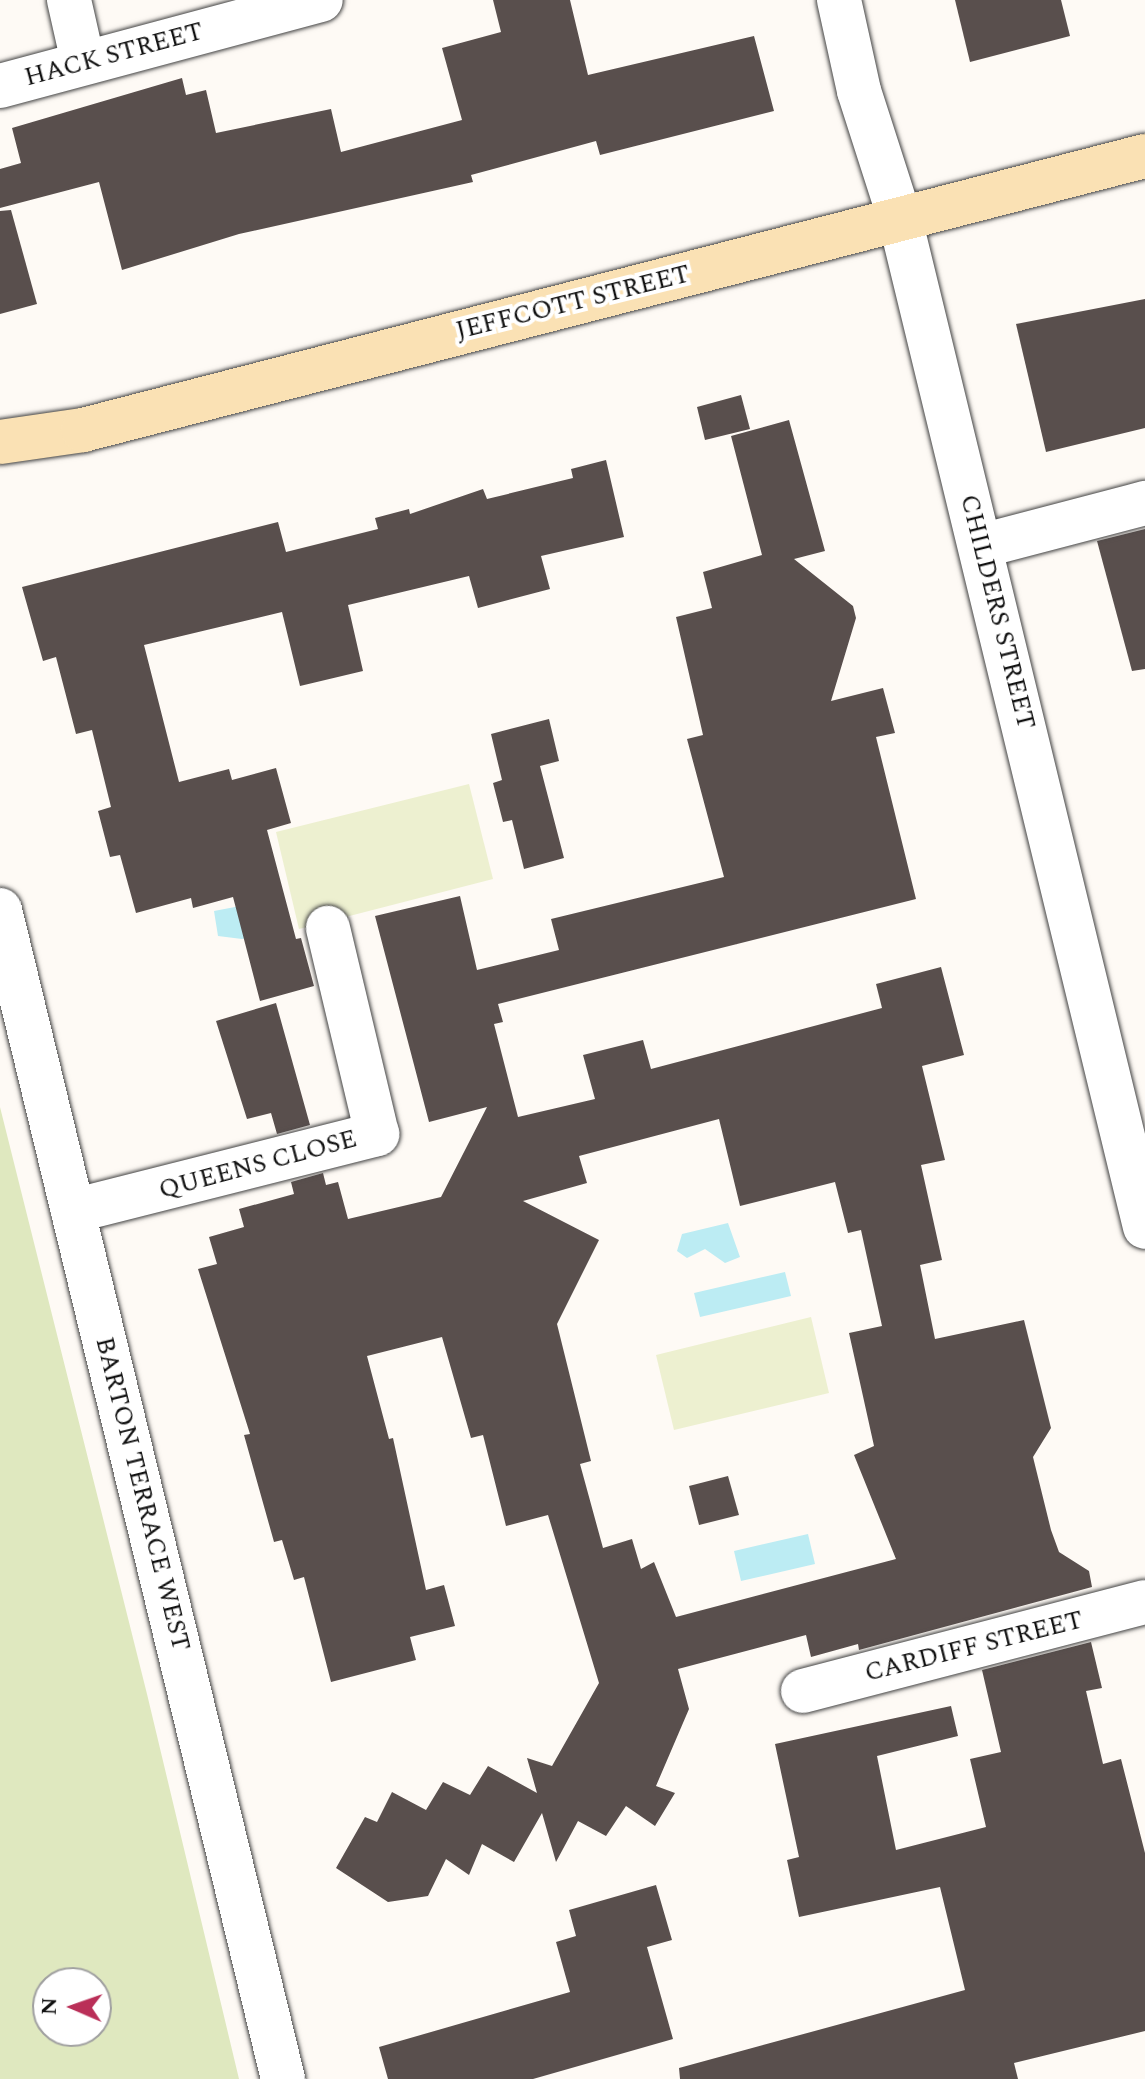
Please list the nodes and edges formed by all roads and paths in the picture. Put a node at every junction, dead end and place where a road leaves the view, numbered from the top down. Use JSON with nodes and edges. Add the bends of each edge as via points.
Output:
{"nodes":[{"id":1,"x":69,"y":0,"type":"edge"},
{"id":2,"x":321,"y":0,"type":"edge"},
{"id":3,"x":839,"y":0,"type":"edge"},
{"id":4,"x":83,"y":62,"type":"junction"},
{"id":5,"x":0,"y":86,"type":"edge"},
{"id":6,"x":1145,"y":156,"type":"edge"},
{"id":7,"x":900,"y":219,"type":"junction"},
{"id":8,"x":0,"y":442,"type":"edge"},
{"id":9,"x":1145,"y":503,"type":"edge"},
{"id":10,"x":981,"y":546,"type":"junction"},
{"id":11,"x":0,"y":910,"type":"edge"},
{"id":12,"x":328,"y":928,"type":"dead end"},
{"id":13,"x":73,"y":1211,"type":"junction"},
{"id":14,"x":1145,"y":1227,"type":"edge"},
{"id":15,"x":1145,"y":1602,"type":"edge"},
{"id":16,"x":803,"y":1691,"type":"dead end"},
{"id":17,"x":283,"y":2079,"type":"edge"}],
"edges":[{"from":1,"to":4,"type":"street"},
{"from":2,"to":4,"type":"street","name":"HACK STREET"},
{"from":3,"to":7,"type":"street","name":"CHILDERS STREET","via":[[859,91]]},
{"from":4,"to":5,"type":"street","name":"HACK STREET"},
{"from":6,"to":7,"type":"main road","name":"JEFFCOTT STREET"},
{"from":7,"to":8,"type":"main road","name":"JEFFCOTT STREET","via":[[83,430]]},
{"from":7,"to":10,"type":"street","name":"CHILDERS STREET"},
{"from":9,"to":10,"type":"street"},
{"from":10,"to":14,"type":"street","name":"CHILDERS STREET"},
{"from":11,"to":13,"type":"street","name":"BARTON TERRACE WEST"},
{"from":12,"to":13,"type":"street","name":"QUEENS CLOSE","via":[[377,1134]]},
{"from":13,"to":17,"type":"street","name":"BARTON TERRACE WEST"},
{"from":15,"to":16,"type":"street","name":"CARDIFF STREET"}]}
